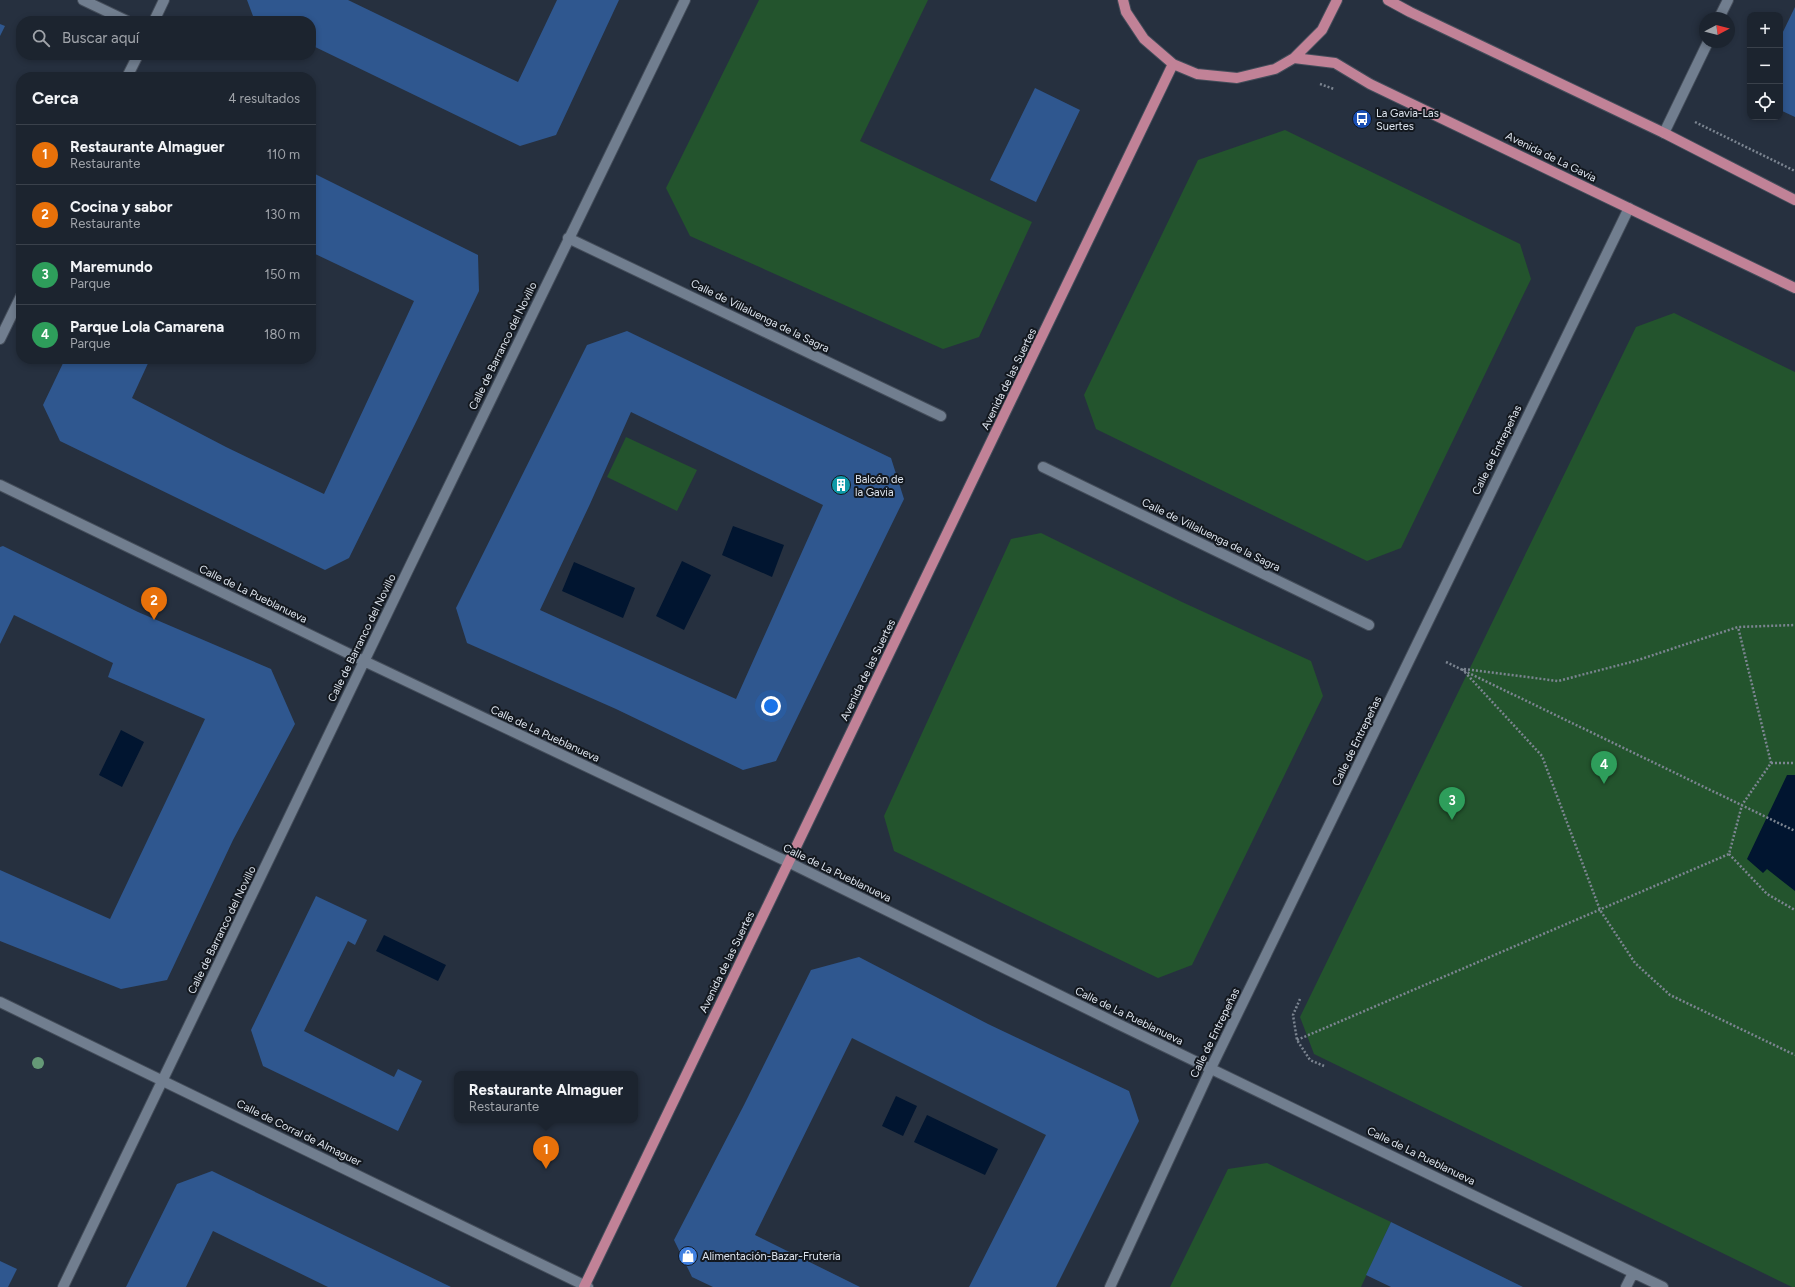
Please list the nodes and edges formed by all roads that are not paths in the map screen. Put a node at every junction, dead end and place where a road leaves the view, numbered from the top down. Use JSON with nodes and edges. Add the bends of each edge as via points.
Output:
{"nodes":[{"id":1,"x":83,"y":0,"type":"edge"},
{"id":2,"x":164,"y":0,"type":"edge"},
{"id":3,"x":685,"y":0,"type":"edge"},
{"id":4,"x":1123,"y":0,"type":"edge"},
{"id":5,"x":1337,"y":0,"type":"edge"},
{"id":6,"x":1388,"y":0,"type":"edge"},
{"id":7,"x":1728,"y":0,"type":"edge"},
{"id":8,"x":1722,"y":12,"type":"edge"},
{"id":9,"x":117,"y":16,"type":"edge"},
{"id":10,"x":156,"y":16,"type":"edge"},
{"id":11,"x":1705,"y":48,"type":"edge"},
{"id":12,"x":1294,"y":58,"type":"junction"},
{"id":13,"x":136,"y":60,"type":"edge"},
{"id":14,"x":1173,"y":64,"type":"junction"},
{"id":15,"x":130,"y":72,"type":"edge"},
{"id":16,"x":1664,"y":133,"type":"junction"},
{"id":17,"x":1795,"y":200,"type":"edge"},
{"id":18,"x":1629,"y":208,"type":"junction"},
{"id":19,"x":568,"y":238,"type":"junction"},
{"id":20,"x":1795,"y":288,"type":"edge"},
{"id":21,"x":16,"y":306,"type":"edge"},
{"id":22,"x":0,"y":339,"type":"edge"},
{"id":23,"x":941,"y":416,"type":"dead end"},
{"id":24,"x":1043,"y":467,"type":"dead end"},
{"id":25,"x":0,"y":485,"type":"edge"},
{"id":26,"x":1369,"y":625,"type":"dead end"},
{"id":27,"x":364,"y":661,"type":"junction"},
{"id":28,"x":788,"y":862,"type":"junction"},
{"id":29,"x":0,"y":1002,"type":"edge"},
{"id":30,"x":1211,"y":1068,"type":"junction"},
{"id":31,"x":163,"y":1080,"type":"junction"},
{"id":32,"x":1633,"y":1273,"type":"junction"},
{"id":33,"x":585,"y":1286,"type":"edge"},
{"id":34,"x":63,"y":1287,"type":"edge"},
{"id":35,"x":1110,"y":1287,"type":"edge"},
{"id":36,"x":1626,"y":1287,"type":"edge"},
{"id":37,"x":1663,"y":1287,"type":"edge"}],
"edges":[{"from":1,"to":9,"type":"street"},
{"from":2,"to":10,"type":"street"},
{"from":3,"to":19,"type":"street","name":"Calle de Barranco del Novillo"},
{"from":4,"to":14,"type":"main road","via":[[1126,12],[1144,39]]},
{"from":5,"to":12,"type":"main road","via":[[1322,30]]},
{"from":6,"to":16,"type":"main road"},
{"from":7,"to":8,"type":"street"},
{"from":11,"to":16,"type":"street"},
{"from":12,"to":14,"type":"main road","via":[[1275,69],[1237,78],[1197,74]]},
{"from":12,"to":18,"type":"main road","name":"Avenida de La Gavia","via":[[1335,63],[1370,84]]},
{"from":13,"to":15,"type":"street"},
{"from":14,"to":28,"type":"main road","name":"Avenida de las Suertes"},
{"from":16,"to":17,"type":"main road"},
{"from":18,"to":20,"type":"main road","name":"Avenida de La Gavia"},
{"from":18,"to":30,"type":"street","name":"Calle de Entrepeñas"},
{"from":19,"to":23,"type":"street","name":"Calle de Villaluenga de la Sagra"},
{"from":19,"to":27,"type":"street","name":"Calle de Barranco del Novillo"},
{"from":21,"to":22,"type":"street"},
{"from":24,"to":26,"type":"street","name":"Calle de Villaluenga de la Sagra"},
{"from":25,"to":27,"type":"street","name":"Calle de La Pueblanueva"},
{"from":27,"to":28,"type":"street","name":"Calle de La Pueblanueva"},
{"from":27,"to":31,"type":"street","name":"Calle de Barranco del Novillo"},
{"from":28,"to":30,"type":"street","name":"Calle de La Pueblanueva"},
{"from":28,"to":33,"type":"main road","name":"Avenida de las Suertes"},
{"from":29,"to":31,"type":"street","name":"Calle de Corral de Almaguer"},
{"from":30,"to":32,"type":"street","name":"Calle de La Pueblanueva"},
{"from":30,"to":35,"type":"street","name":"Calle de Entrepeñas"},
{"from":31,"to":33,"type":"street","name":"Calle de Corral de Almaguer"},
{"from":31,"to":34,"type":"street","name":"Calle de Barranco del Novillo"},
{"from":32,"to":36,"type":"street"},
{"from":32,"to":37,"type":"street","name":"Calle de La Pueblanueva"}]}
